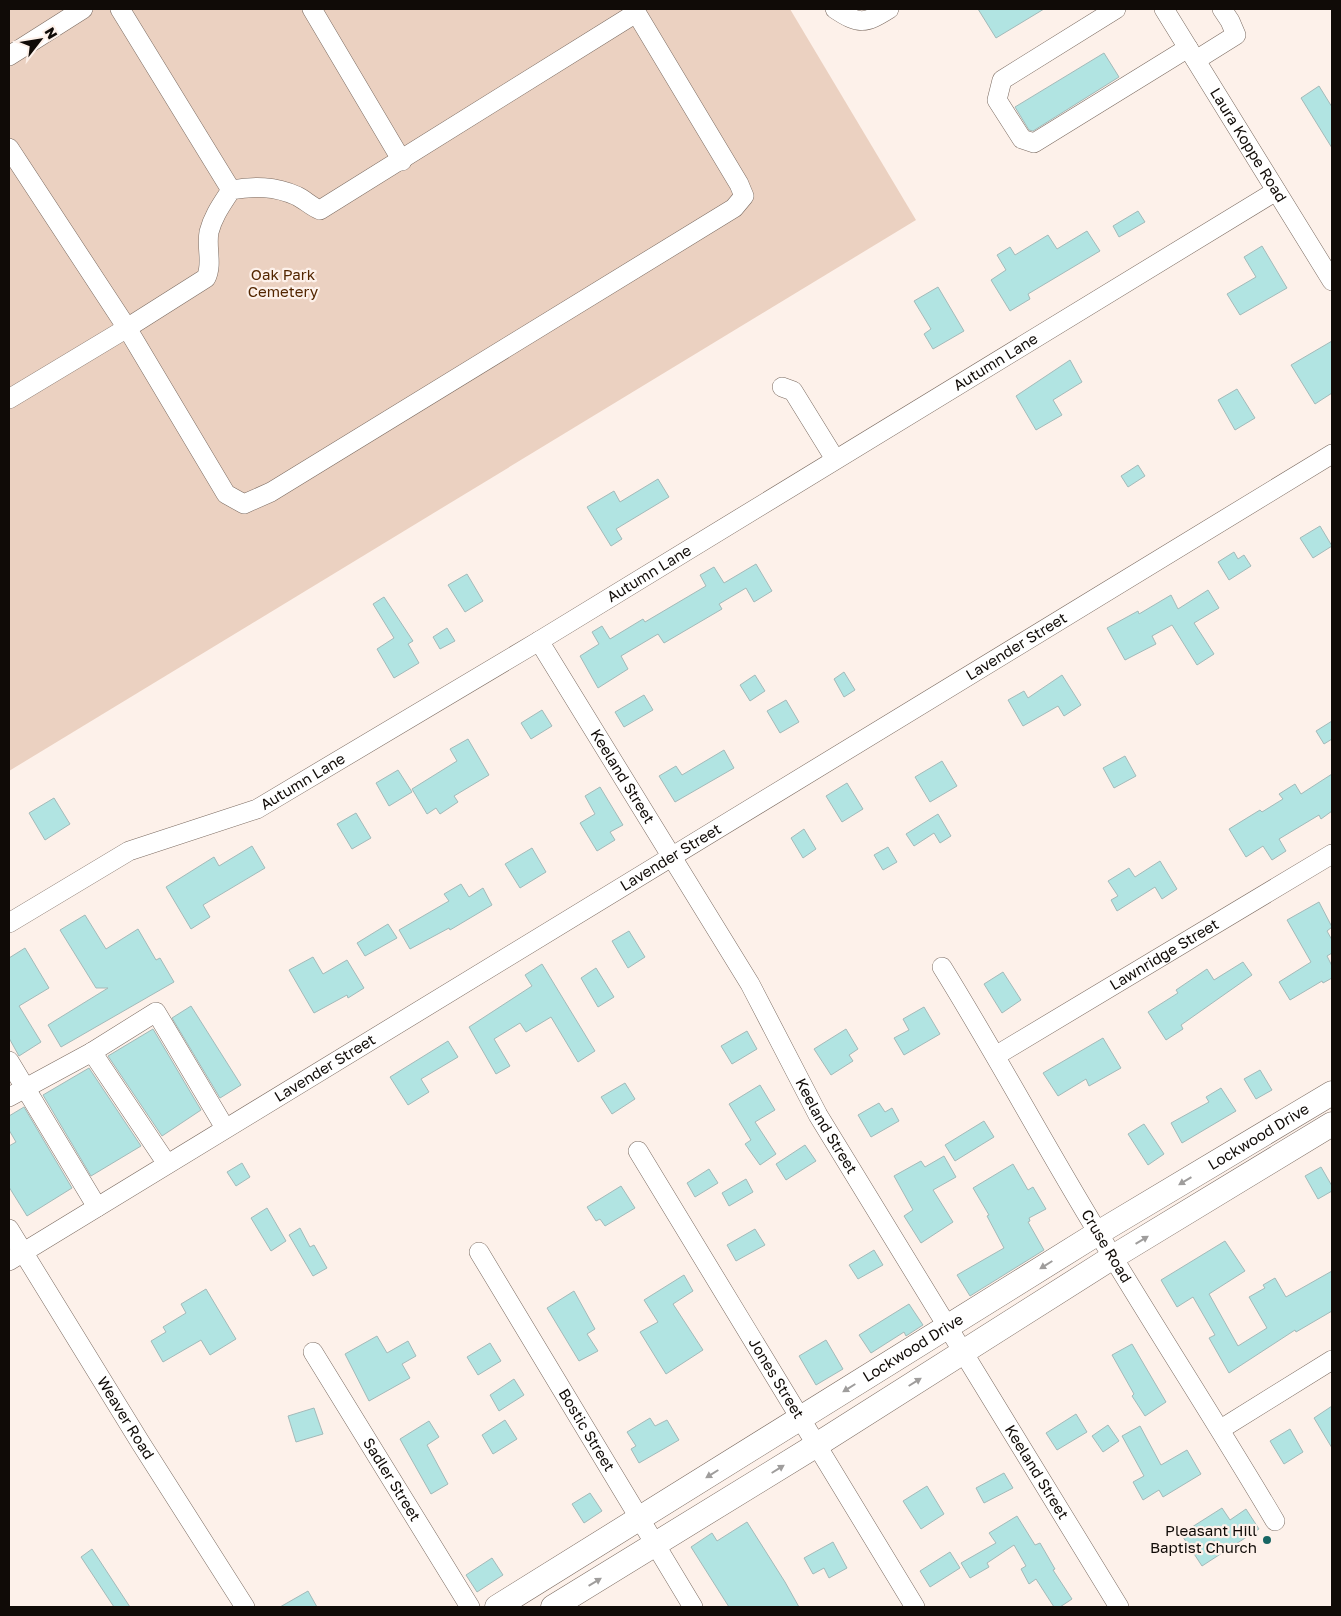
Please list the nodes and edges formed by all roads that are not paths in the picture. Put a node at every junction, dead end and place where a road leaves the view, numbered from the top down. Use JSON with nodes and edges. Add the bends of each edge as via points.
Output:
{"nodes":[{"id":1,"x":83,"y":9,"type":"edge"},
{"id":2,"x":120,"y":9,"type":"edge"},
{"id":3,"x":312,"y":9,"type":"edge"},
{"id":4,"x":835,"y":9,"type":"edge"},
{"id":5,"x":889,"y":9,"type":"edge"},
{"id":6,"x":1116,"y":9,"type":"edge"},
{"id":7,"x":1164,"y":9,"type":"edge"},
{"id":8,"x":1222,"y":9,"type":"edge"},
{"id":9,"x":635,"y":11,"type":"edge"},
{"id":10,"x":1192,"y":54,"type":"junction"},
{"id":11,"x":9,"y":56,"type":"edge"},
{"id":12,"x":9,"y":148,"type":"edge"},
{"id":13,"x":402,"y":161,"type":"junction"},
{"id":14,"x":231,"y":190,"type":"junction"},
{"id":15,"x":1276,"y":191,"type":"junction"},
{"id":16,"x":1332,"y":281,"type":"edge"},
{"id":17,"x":127,"y":328,"type":"junction"},
{"id":18,"x":782,"y":387,"type":"dead end"},
{"id":19,"x":9,"y":399,"type":"edge"},
{"id":20,"x":1332,"y":454,"type":"edge"},
{"id":21,"x":835,"y":459,"type":"junction"},
{"id":22,"x":539,"y":641,"type":"junction"},
{"id":23,"x":1332,"y":854,"type":"edge"},
{"id":24,"x":672,"y":856,"type":"junction"},
{"id":25,"x":9,"y":923,"type":"edge"},
{"id":26,"x":942,"y":967,"type":"dead end"},
{"id":27,"x":92,"y":1052,"type":"junction"},
{"id":28,"x":996,"y":1055,"type":"junction"},
{"id":29,"x":9,"y":1061,"type":"edge"},
{"id":30,"x":17,"y":1092,"type":"edge"},
{"id":31,"x":1332,"y":1093,"type":"edge"},
{"id":32,"x":1332,"y":1124,"type":"edge"},
{"id":33,"x":225,"y":1128,"type":"junction"},
{"id":34,"x":638,"y":1151,"type":"dead end"},
{"id":35,"x":167,"y":1164,"type":"junction"},
{"id":36,"x":97,"y":1206,"type":"junction"},
{"id":37,"x":9,"y":1229,"type":"edge"},
{"id":38,"x":1098,"y":1233,"type":"junction"},
{"id":39,"x":478,"y":1252,"type":"dead end"},
{"id":40,"x":16,"y":1256,"type":"edge"},
{"id":41,"x":1113,"y":1257,"type":"junction"},
{"id":42,"x":947,"y":1327,"type":"junction"},
{"id":43,"x":313,"y":1352,"type":"dead end"},
{"id":44,"x":962,"y":1352,"type":"junction"},
{"id":45,"x":1332,"y":1360,"type":"edge"},
{"id":46,"x":799,"y":1419,"type":"junction"},
{"id":47,"x":1221,"y":1429,"type":"junction"},
{"id":48,"x":815,"y":1446,"type":"junction"},
{"id":49,"x":639,"y":1521,"type":"junction"},
{"id":50,"x":1275,"y":1521,"type":"dead end"},
{"id":51,"x":654,"y":1546,"type":"junction"},
{"id":52,"x":245,"y":1607,"type":"edge"},
{"id":53,"x":470,"y":1607,"type":"edge"},
{"id":54,"x":497,"y":1607,"type":"edge"},
{"id":55,"x":553,"y":1607,"type":"edge"},
{"id":56,"x":693,"y":1607,"type":"edge"},
{"id":57,"x":914,"y":1607,"type":"edge"},
{"id":58,"x":1119,"y":1607,"type":"edge"}],
"edges":[{"from":1,"to":11,"type":"street"},
{"from":2,"to":14,"type":"street"},
{"from":3,"to":13,"type":"street"},
{"from":4,"to":5,"type":"street","via":[[862,22]]},
{"from":6,"to":10,"type":"street","via":[[1002,80],[997,100],[1022,139],[1034,143]]},
{"from":7,"to":10,"type":"street","name":"Laura Koppe Road"},
{"from":8,"to":10,"type":"street","via":[[1236,35]]},
{"from":9,"to":13,"type":"street"},
{"from":9,"to":17,"type":"street","via":[[739,184],[744,196],[725,213],[271,492],[244,504],[226,494]]},
{"from":10,"to":15,"type":"street","name":"Laura Koppe Road"},
{"from":12,"to":17,"type":"street"},
{"from":13,"to":14,"type":"street","via":[[320,210],[298,196],[278,189],[253,186]]},
{"from":14,"to":17,"type":"street","via":[[215,214],[209,232],[210,268],[206,278]]},
{"from":15,"to":16,"type":"street","name":"Laura Koppe Road"},
{"from":15,"to":21,"type":"street","name":"Autumn Lane"},
{"from":17,"to":19,"type":"street"},
{"from":18,"to":21,"type":"street","via":[[793,391]]},
{"from":20,"to":24,"type":"street","name":"Lavender Street"},
{"from":21,"to":22,"type":"street","name":"Autumn Lane"},
{"from":22,"to":24,"type":"street","name":"Keeland Street"},
{"from":22,"to":25,"type":"street","name":"Autumn Lane","via":[[257,810],[129,851]]},
{"from":23,"to":28,"type":"street","name":"Lawnridge Street"},
{"from":24,"to":33,"type":"street","name":"Lavender Street"},
{"from":24,"to":42,"type":"street","name":"Keeland Street","via":[[750,984],[818,1114]]},
{"from":26,"to":28,"type":"street","name":"Cruse Road"},
{"from":27,"to":30,"type":"street"},
{"from":27,"to":33,"type":"street","via":[[156,1012]]},
{"from":27,"to":35,"type":"street"},
{"from":28,"to":38,"type":"street","name":"Cruse Road"},
{"from":29,"to":30,"type":"street"},
{"from":30,"to":36,"type":"street"},
{"from":31,"to":38,"type":"main road","name":"Lockwood Drive","one_way":true},
{"from":41,"to":32,"type":"main road","name":"Lockwood Drive","one_way":true},
{"from":33,"to":35,"type":"street","name":"Lavender Street"},
{"from":34,"to":46,"type":"street","name":"Jones Street"},
{"from":35,"to":36,"type":"street","name":"Lavender Street"},
{"from":36,"to":40,"type":"street","name":"Lavender Street"},
{"from":37,"to":40,"type":"street","name":"Weaver Road"},
{"from":38,"to":41,"type":"street","name":"Cruse Road"},
{"from":38,"to":42,"type":"main road","name":"Lockwood Drive","one_way":true},
{"from":39,"to":49,"type":"street","name":"Bostic Street"},
{"from":40,"to":52,"type":"street","name":"Weaver Road"},
{"from":41,"to":44,"type":"main road","name":"Lockwood Drive"},
{"from":41,"to":47,"type":"street","name":"Cruse Road"},
{"from":42,"to":44,"type":"street","name":"Keeland Street"},
{"from":42,"to":46,"type":"main road","name":"Lockwood Drive","one_way":true},
{"from":43,"to":53,"type":"street","name":"Sadler Street"},
{"from":48,"to":44,"type":"main road","name":"Lockwood Drive","one_way":true},
{"from":44,"to":58,"type":"street","name":"Keeland Street"},
{"from":45,"to":47,"type":"street"},
{"from":46,"to":48,"type":"street","name":"Jones Street"},
{"from":46,"to":49,"type":"main road","name":"Lockwood Drive","one_way":true},
{"from":47,"to":50,"type":"street","name":"Cruse Road"},
{"from":51,"to":48,"type":"main road","name":"Lockwood Drive","one_way":true},
{"from":48,"to":57,"type":"street","name":"Jones Street"},
{"from":49,"to":51,"type":"street","name":"Bostic Street"},
{"from":49,"to":54,"type":"main road","name":"Lockwood Drive"},
{"from":55,"to":51,"type":"main road","name":"Lockwood Drive","one_way":true},
{"from":51,"to":56,"type":"street","name":"Bostic Street"}]}
